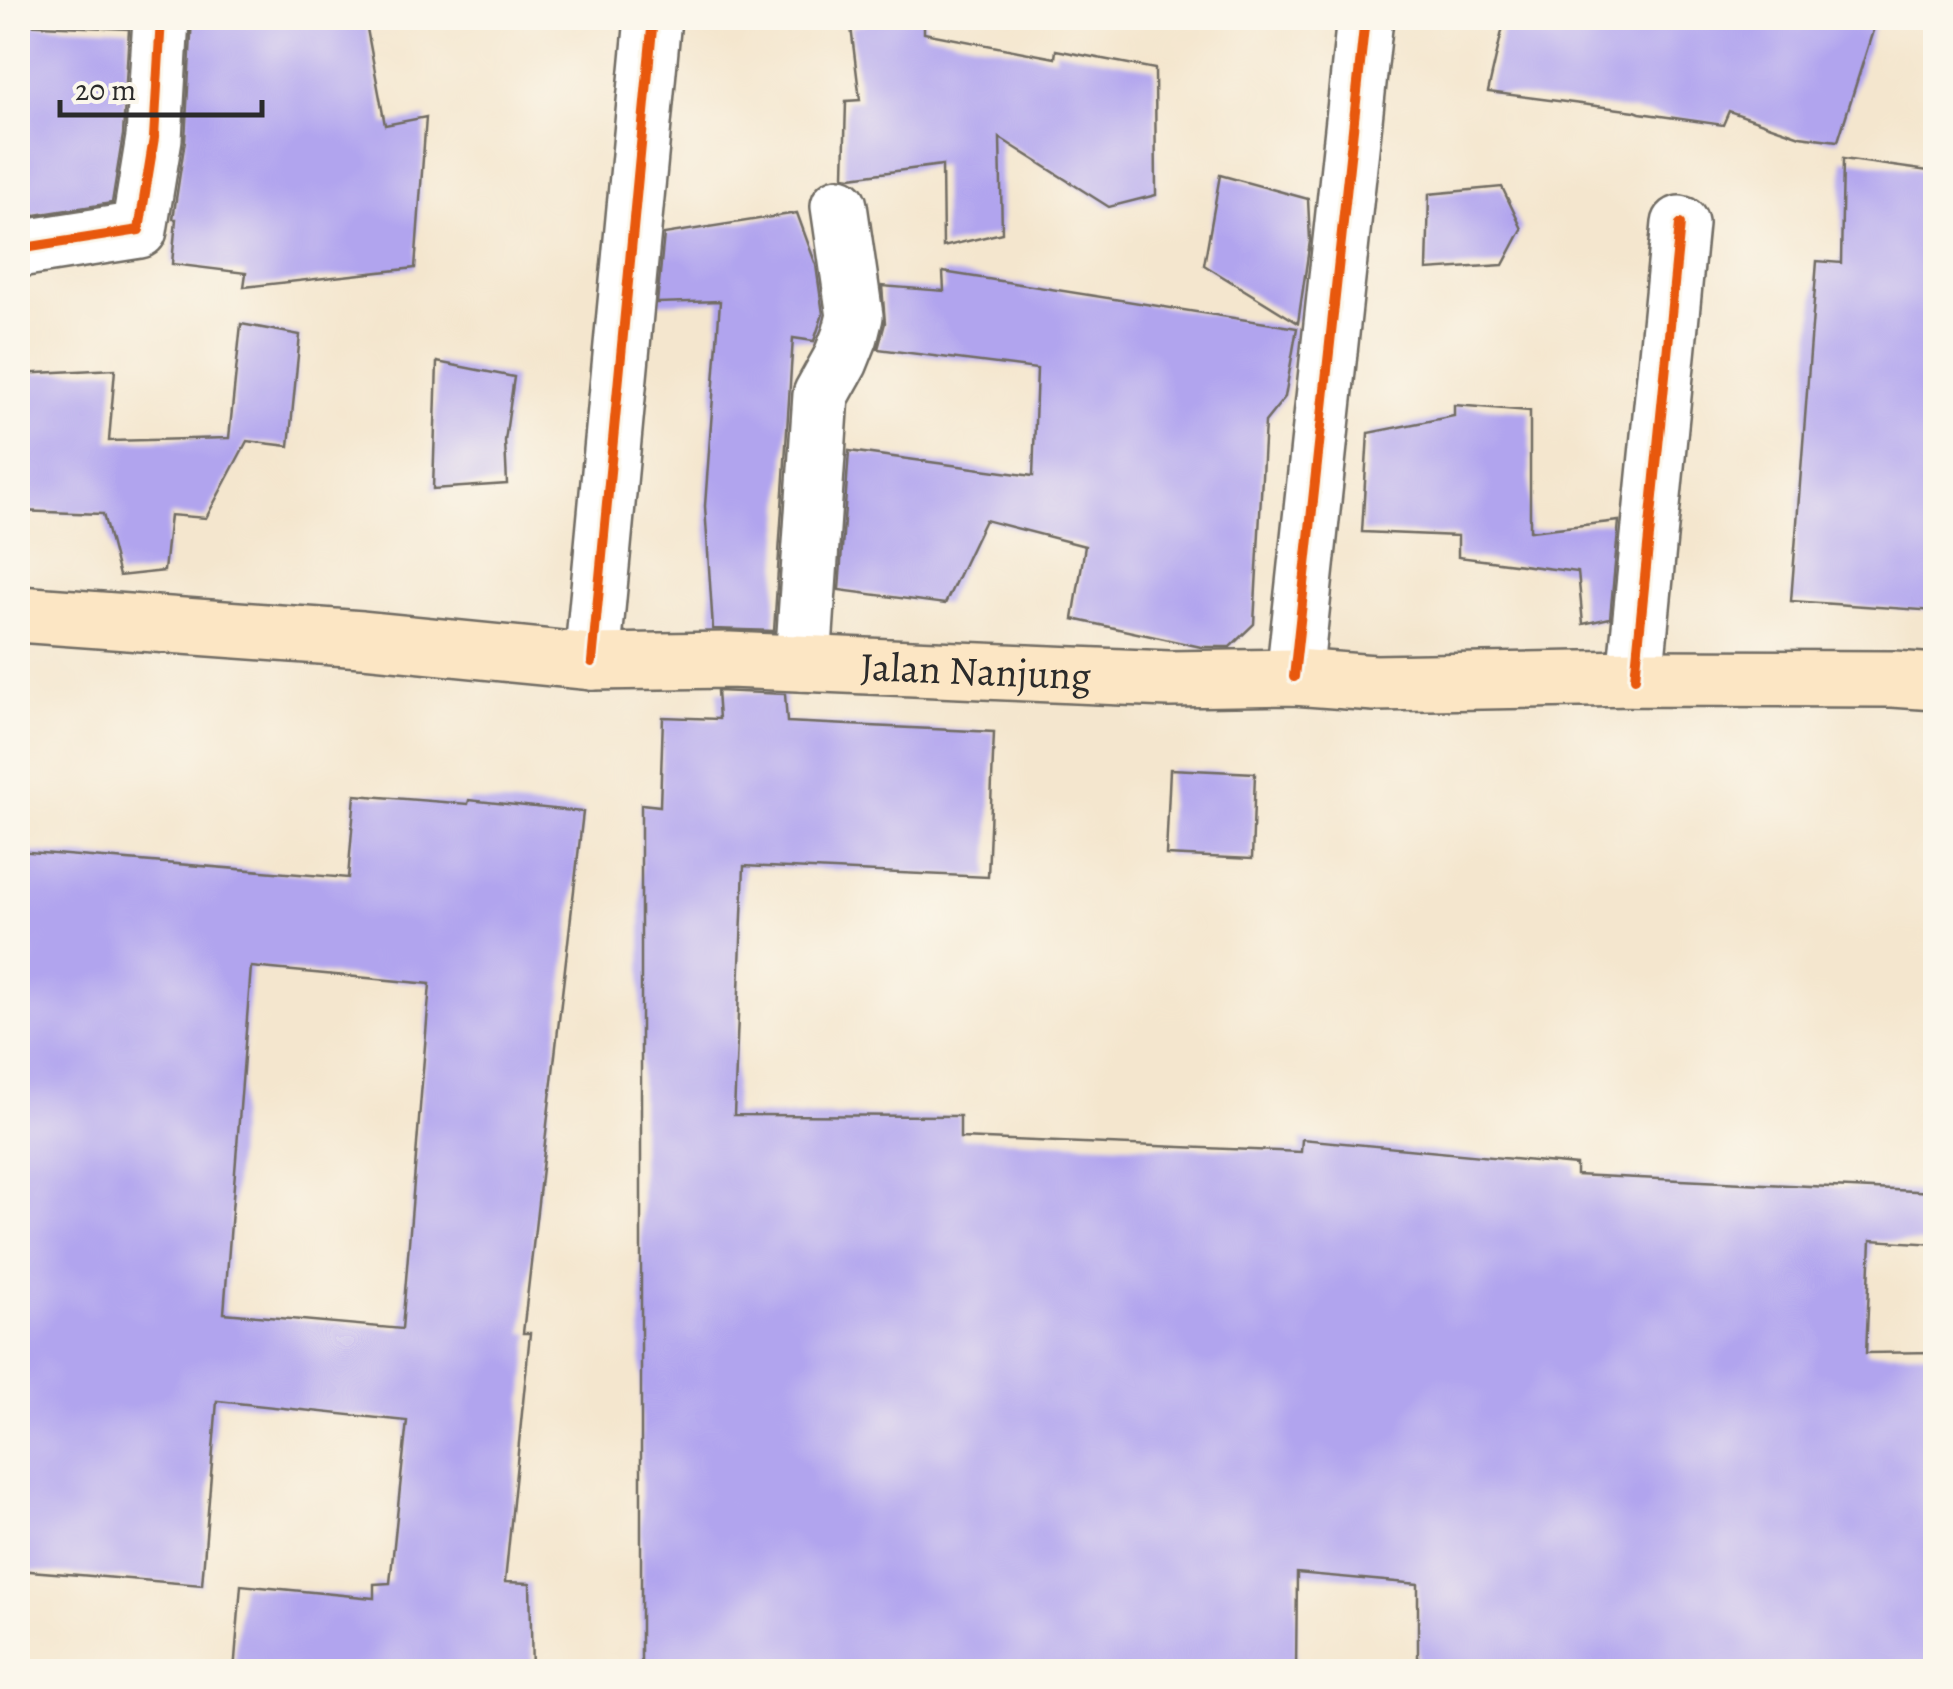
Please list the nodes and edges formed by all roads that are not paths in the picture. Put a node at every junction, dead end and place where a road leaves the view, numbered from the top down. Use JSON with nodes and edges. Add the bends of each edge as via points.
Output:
{"nodes":[{"id":1,"x":161,"y":18,"type":"edge"},
{"id":2,"x":653,"y":18,"type":"edge"},
{"id":3,"x":1366,"y":18,"type":"edge"},
{"id":4,"x":839,"y":206,"type":"dead end"},
{"id":5,"x":1680,"y":224,"type":"dead end"},
{"id":6,"x":18,"y":249,"type":"edge"},
{"id":7,"x":18,"y":614,"type":"edge"},
{"id":8,"x":592,"y":662,"type":"junction"},
{"id":9,"x":803,"y":663,"type":"junction"},
{"id":10,"x":1294,"y":677,"type":"junction"},
{"id":11,"x":1635,"y":678,"type":"junction"},
{"id":12,"x":1936,"y":682,"type":"edge"}],
"edges":[{"from":1,"to":6,"type":"street","via":[[154,138],[139,230]]},
{"from":2,"to":8,"type":"street"},
{"from":3,"to":10,"type":"street"},
{"from":4,"to":9,"type":"street","via":[[854,316],[821,396]]},
{"from":5,"to":11,"type":"street"},
{"from":7,"to":8,"type":"main road","name":"Jalan Nanjung"},
{"from":8,"to":9,"type":"main road","name":"Jalan Nanjung"},
{"from":9,"to":10,"type":"main road","name":"Jalan Nanjung","via":[[1169,679]]},
{"from":10,"to":11,"type":"main road","name":"Jalan Nanjung"},
{"from":11,"to":12,"type":"main road","name":"Jalan Nanjung"}]}
